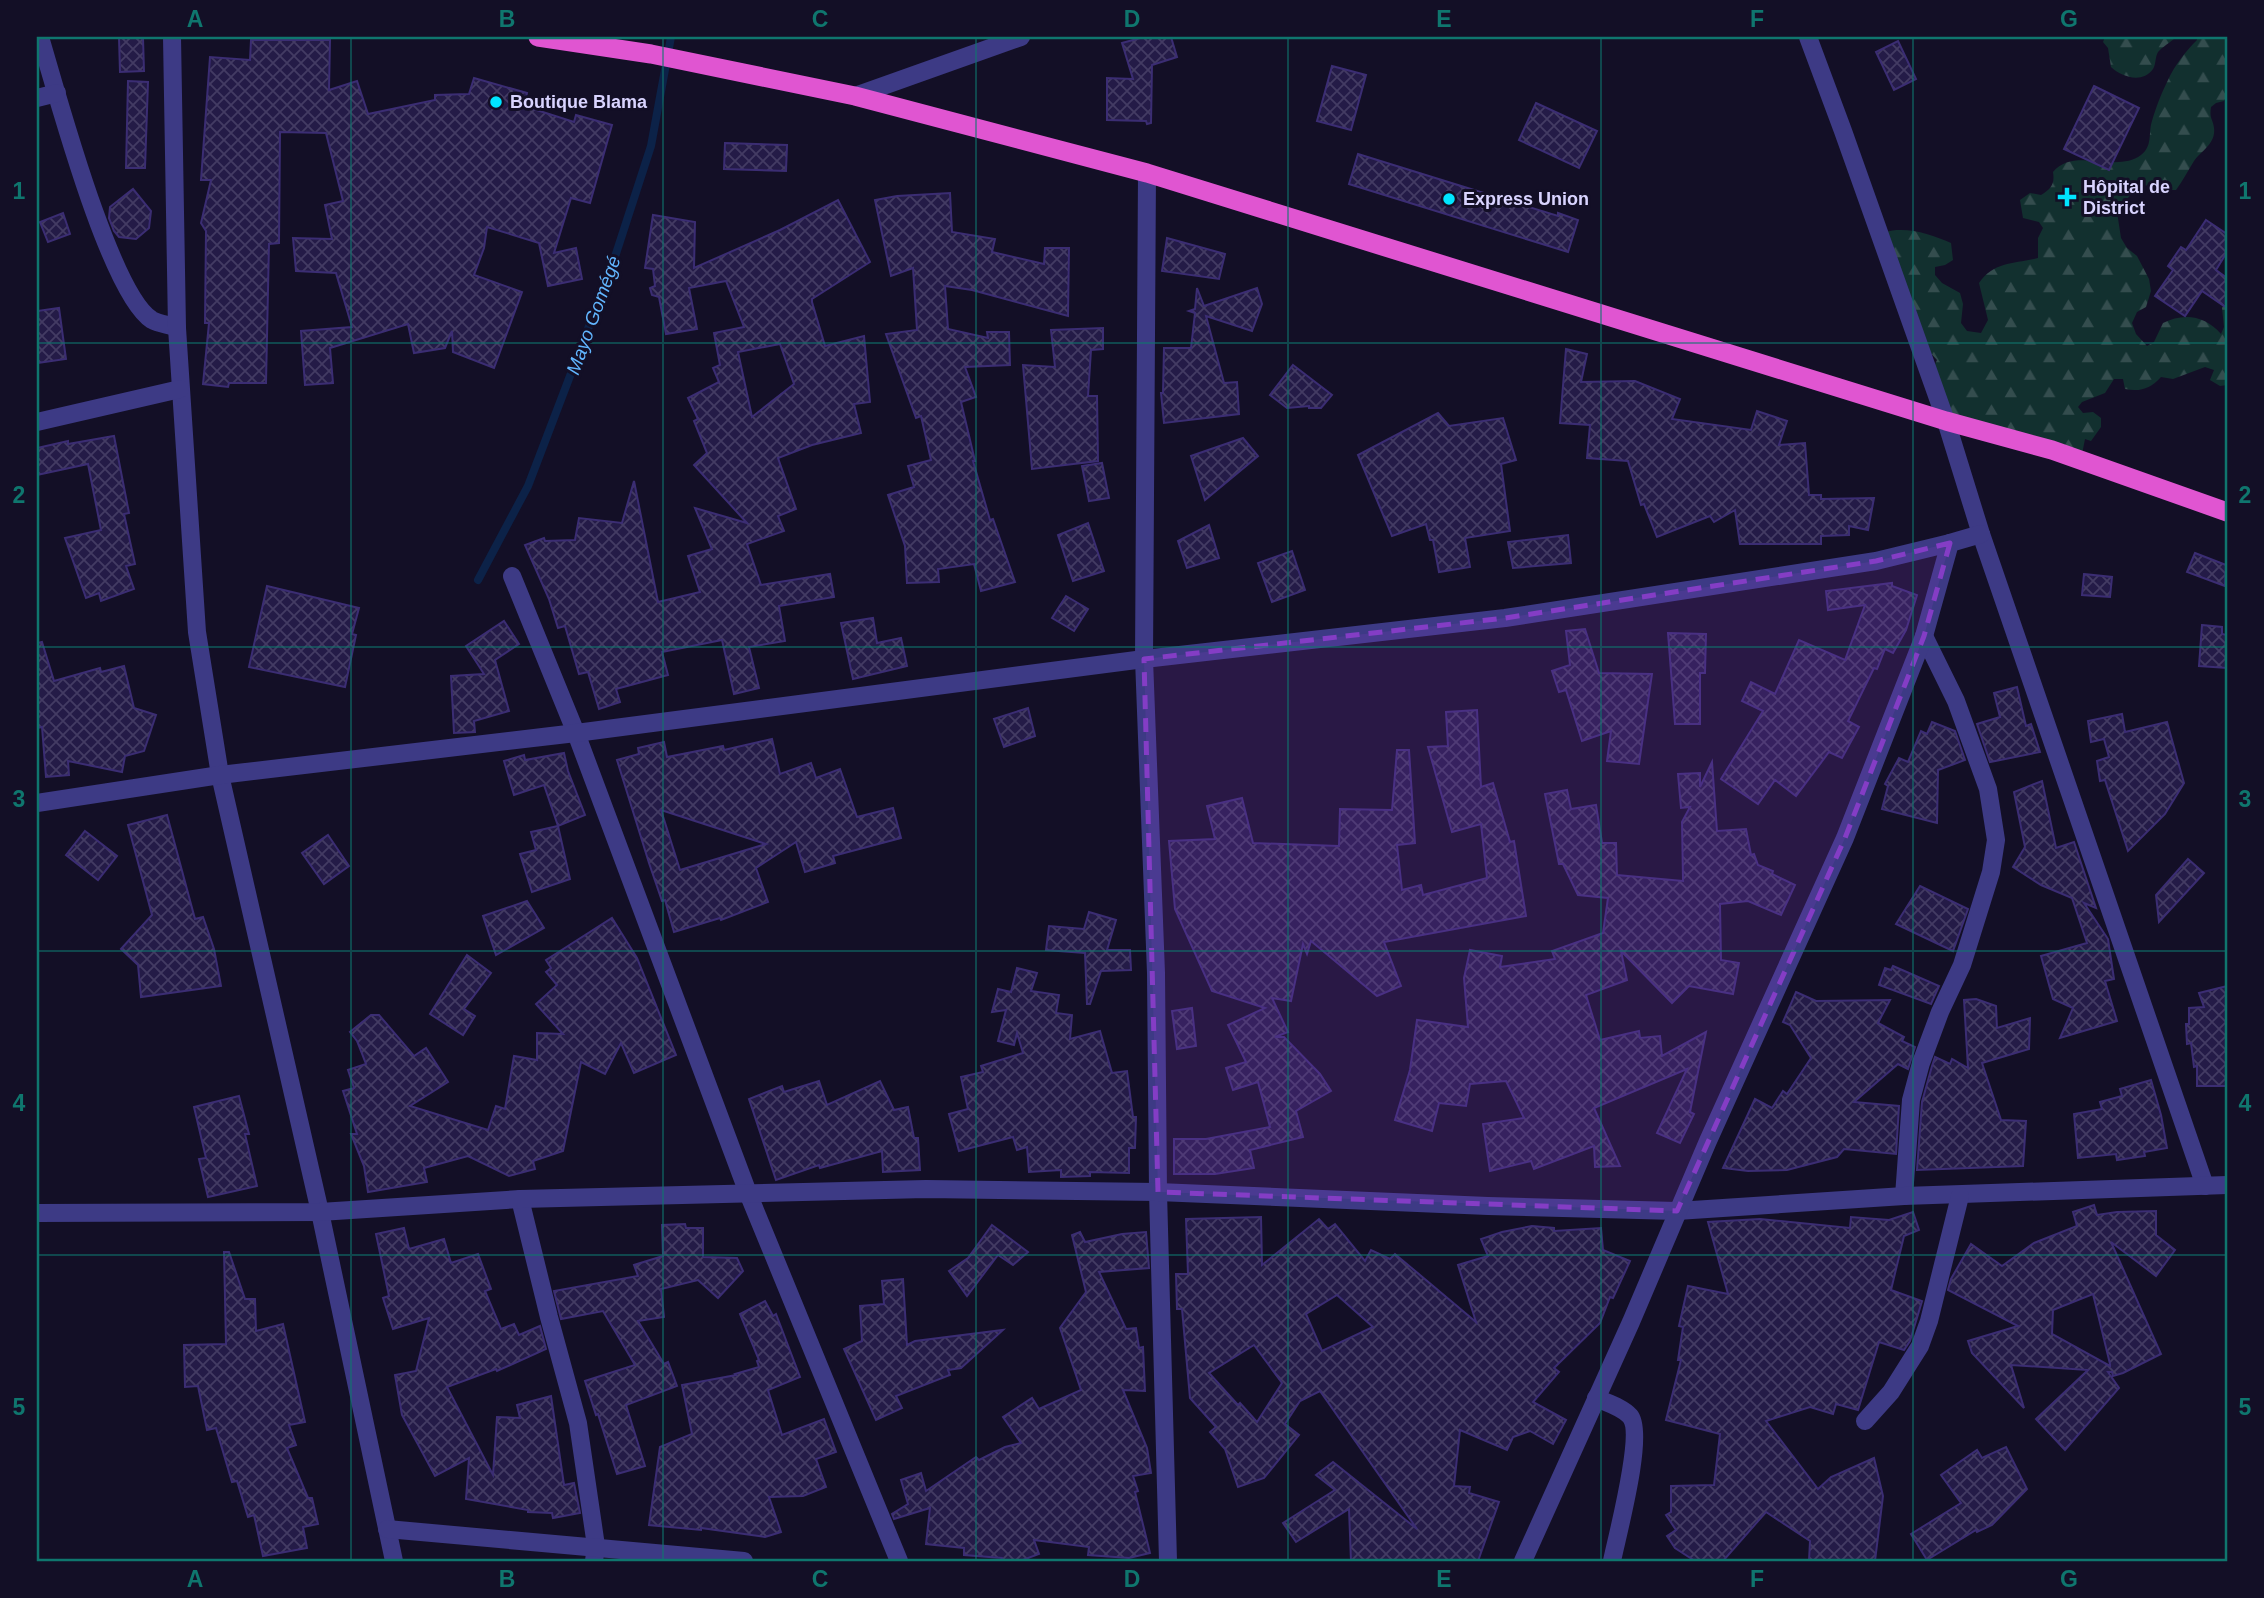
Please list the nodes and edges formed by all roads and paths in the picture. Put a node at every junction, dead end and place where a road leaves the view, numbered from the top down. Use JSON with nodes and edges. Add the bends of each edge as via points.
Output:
{"nodes":[{"id":1,"x":40,"y":37,"type":"edge"},
{"id":2,"x":173,"y":37,"type":"edge"},
{"id":3,"x":1021,"y":37,"type":"edge"},
{"id":4,"x":1808,"y":37,"type":"edge"},
{"id":5,"x":546,"y":38,"type":"edge"},
{"id":6,"x":57,"y":93,"type":"junction"},
{"id":7,"x":855,"y":96,"type":"junction"},
{"id":8,"x":37,"y":98,"type":"edge"},
{"id":9,"x":1147,"y":173,"type":"junction"},
{"id":10,"x":177,"y":328,"type":"junction"},
{"id":11,"x":180,"y":389,"type":"junction"},
{"id":12,"x":1946,"y":421,"type":"junction"},
{"id":13,"x":37,"y":422,"type":"edge"},
{"id":14,"x":2227,"y":512,"type":"edge"},
{"id":15,"x":1981,"y":534,"type":"junction"},
{"id":16,"x":1950,"y":543,"type":"junction"},
{"id":17,"x":512,"y":576,"type":"dead end"},
{"id":18,"x":1924,"y":636,"type":"junction"},
{"id":19,"x":1144,"y":659,"type":"junction"},
{"id":20,"x":576,"y":733,"type":"junction"},
{"id":21,"x":220,"y":775,"type":"junction"},
{"id":22,"x":37,"y":803,"type":"edge"},
{"id":23,"x":2227,"y":1185,"type":"edge"},
{"id":24,"x":2205,"y":1186,"type":"junction"},
{"id":25,"x":1158,"y":1192,"type":"junction"},
{"id":26,"x":748,"y":1193,"type":"junction"},
{"id":27,"x":1903,"y":1196,"type":"junction"},
{"id":28,"x":1960,"y":1196,"type":"junction"},
{"id":29,"x":520,"y":1199,"type":"junction"},
{"id":30,"x":1677,"y":1211,"type":"junction"},
{"id":31,"x":320,"y":1212,"type":"junction"},
{"id":32,"x":37,"y":1213,"type":"edge"},
{"id":33,"x":1596,"y":1398,"type":"junction"},
{"id":34,"x":1865,"y":1422,"type":"dead end"},
{"id":35,"x":387,"y":1529,"type":"junction"},
{"id":36,"x":595,"y":1554,"type":"edge"},
{"id":37,"x":394,"y":1561,"type":"edge"},
{"id":38,"x":744,"y":1561,"type":"edge"},
{"id":39,"x":899,"y":1561,"type":"edge"},
{"id":40,"x":1168,"y":1561,"type":"edge"},
{"id":41,"x":1523,"y":1561,"type":"edge"},
{"id":42,"x":1612,"y":1561,"type":"edge"}],
"edges":[{"from":1,"to":6,"type":"street"},
{"from":2,"to":10,"type":"street"},
{"from":3,"to":7,"type":"street"},
{"from":4,"to":12,"type":"street"},
{"from":5,"to":7,"type":"highway","via":[[651,54]]},
{"from":6,"to":8,"type":"street"},
{"from":6,"to":10,"type":"street","via":[[103,239],[120,274],[151,319]]},
{"from":7,"to":9,"type":"highway"},
{"from":9,"to":12,"type":"highway"},
{"from":9,"to":19,"type":"street"},
{"from":10,"to":11,"type":"street"},
{"from":11,"to":13,"type":"street"},
{"from":11,"to":21,"type":"street","via":[[197,632]]},
{"from":12,"to":14,"type":"highway","via":[[2052,450]]},
{"from":12,"to":15,"type":"street"},
{"from":15,"to":16,"type":"street"},
{"from":15,"to":24,"type":"street"},
{"from":16,"to":18,"type":"street"},
{"from":16,"to":19,"type":"street","via":[[1877,561],[1504,618]]},
{"from":17,"to":20,"type":"street"},
{"from":18,"to":27,"type":"street","via":[[1956,701],[1988,789],[1996,839],[1991,872],[1962,965],[1917,1075]]},
{"from":18,"to":30,"type":"street","via":[[1845,838]]},
{"from":19,"to":20,"type":"street"},
{"from":19,"to":25,"type":"street","via":[[1156,973]]},
{"from":20,"to":21,"type":"street"},
{"from":20,"to":26,"type":"street"},
{"from":21,"to":22,"type":"street"},
{"from":21,"to":31,"type":"street"},
{"from":23,"to":24,"type":"street"},
{"from":24,"to":28,"type":"street"},
{"from":25,"to":26,"type":"street","via":[[926,1189]]},
{"from":25,"to":30,"type":"street"},
{"from":25,"to":40,"type":"street"},
{"from":26,"to":29,"type":"street"},
{"from":26,"to":39,"type":"street"},
{"from":27,"to":28,"type":"street"},
{"from":27,"to":30,"type":"street"},
{"from":28,"to":34,"type":"street","via":[[1920,1346]]},
{"from":29,"to":31,"type":"street"},
{"from":29,"to":36,"type":"street","via":[[578,1423]]},
{"from":30,"to":33,"type":"street"},
{"from":31,"to":32,"type":"street"},
{"from":31,"to":35,"type":"street"},
{"from":33,"to":41,"type":"street"},
{"from":33,"to":42,"type":"street","via":[[1632,1418],[1635,1430],[1633,1462]]},
{"from":35,"to":36,"type":"street"},
{"from":35,"to":37,"type":"street"},
{"from":36,"to":38,"type":"street"}]}
